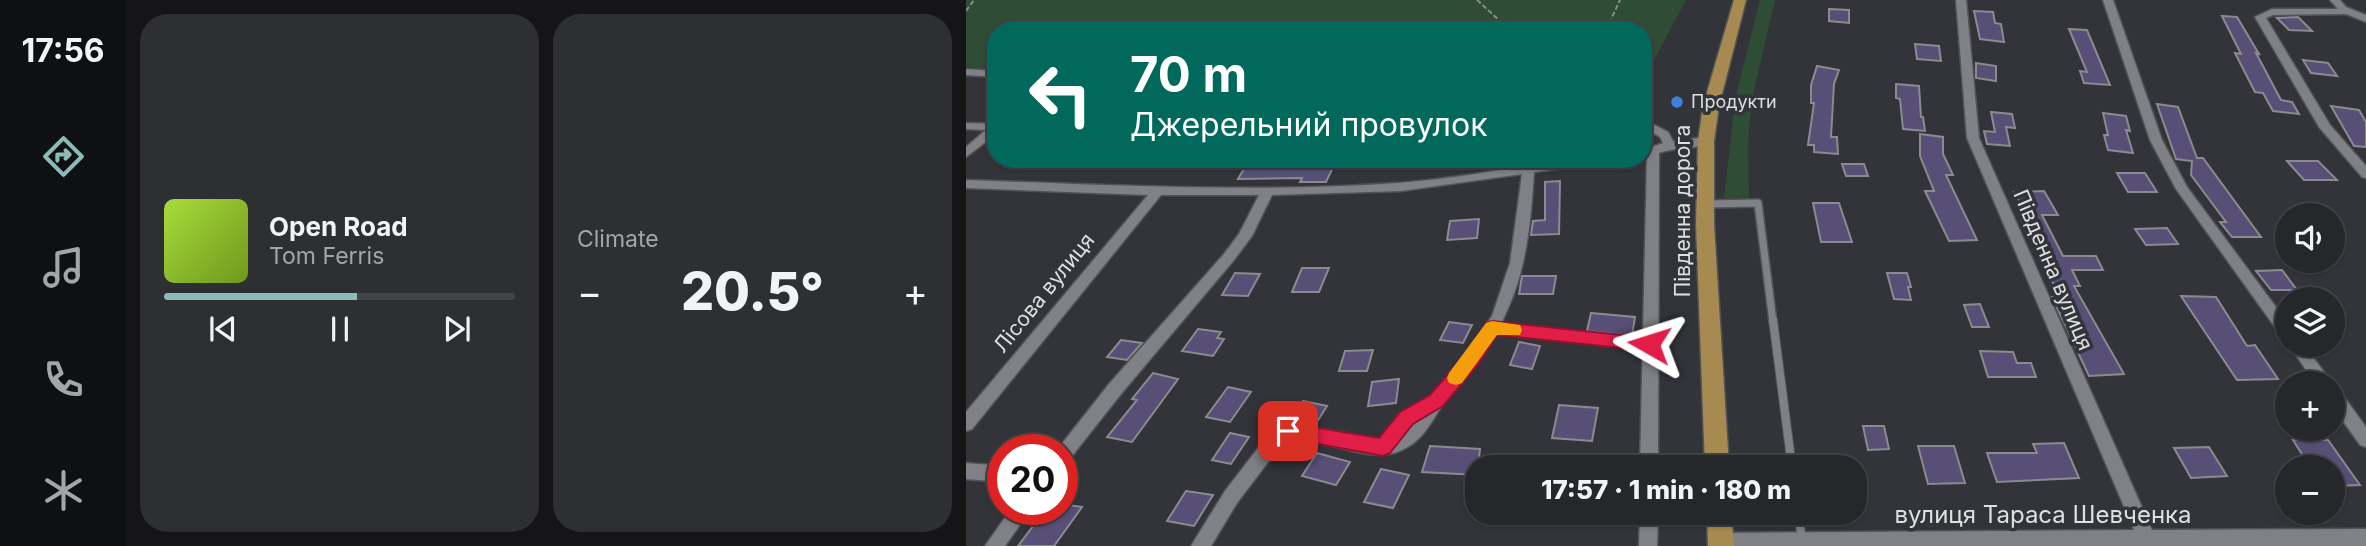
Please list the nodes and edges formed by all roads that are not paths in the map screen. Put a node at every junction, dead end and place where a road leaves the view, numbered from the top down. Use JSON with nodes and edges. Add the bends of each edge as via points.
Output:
{"nodes":[{"id":1,"x":1740,"y":0,"type":"edge"},
{"id":2,"x":1961,"y":0,"type":"edge"},
{"id":3,"x":2108,"y":0,"type":"edge"},
{"id":4,"x":2335,"y":0,"type":"edge"},
{"id":5,"x":2343,"y":9,"type":"junction"},
{"id":6,"x":2366,"y":19,"type":"edge"},
{"id":7,"x":966,"y":72,"type":"edge"},
{"id":8,"x":987,"y":73,"type":"edge"},
{"id":9,"x":966,"y":126,"type":"edge"},
{"id":10,"x":987,"y":127,"type":"edge"},
{"id":11,"x":1652,"y":128,"type":"edge"},
{"id":12,"x":987,"y":135,"type":"edge"},
{"id":13,"x":1706,"y":141,"type":"junction"},
{"id":14,"x":1670,"y":145,"type":"junction"},
{"id":15,"x":1652,"y":151,"type":"edge"},
{"id":16,"x":966,"y":153,"type":"edge"},
{"id":17,"x":1541,"y":168,"type":"edge"},
{"id":18,"x":1648,"y":168,"type":"edge"},
{"id":19,"x":1528,"y":170,"type":"junction"},
{"id":20,"x":2366,"y":174,"type":"edge"},
{"id":21,"x":966,"y":184,"type":"edge"},
{"id":22,"x":1268,"y":190,"type":"junction"},
{"id":23,"x":1158,"y":191,"type":"junction"},
{"id":24,"x":1705,"y":204,"type":"junction"},
{"id":25,"x":2275,"y":317,"type":"edge"},
{"id":26,"x":1492,"y":328,"type":"junction"},
{"id":27,"x":1649,"y":344,"type":"junction"},
{"id":28,"x":2345,"y":411,"type":"edge"},
{"id":29,"x":966,"y":424,"type":"edge"},
{"id":30,"x":1078,"y":436,"type":"edge"},
{"id":31,"x":2366,"y":440,"type":"edge"},
{"id":32,"x":1649,"y":455,"type":"edge"},
{"id":33,"x":1716,"y":455,"type":"edge"},
{"id":34,"x":1790,"y":455,"type":"edge"},
{"id":35,"x":966,"y":471,"type":"edge"},
{"id":36,"x":987,"y":473,"type":"edge"},
{"id":37,"x":1010,"y":525,"type":"edge"},
{"id":38,"x":1648,"y":525,"type":"edge"},
{"id":39,"x":1720,"y":525,"type":"edge"},
{"id":40,"x":1800,"y":525,"type":"edge"},
{"id":41,"x":2366,"y":538,"type":"edge"},
{"id":42,"x":2147,"y":542,"type":"edge"},
{"id":43,"x":1721,"y":544,"type":"edge"},
{"id":44,"x":1802,"y":544,"type":"edge"},
{"id":45,"x":994,"y":546,"type":"edge"},
{"id":46,"x":1200,"y":546,"type":"edge"},
{"id":47,"x":1648,"y":546,"type":"edge"}],
"edges":[{"from":1,"to":13,"type":"highway","name":"Південна дорога"},
{"from":2,"to":42,"type":"street","name":"Південна вулиця","via":[[1973,138]]},
{"from":3,"to":25,"type":"street","via":[[2155,140],[2182,189]]},
{"from":4,"to":5,"type":"street"},
{"from":5,"to":6,"type":"street"},
{"from":5,"to":20,"type":"street","via":[[2338,13],[2272,12],[2260,17],[2325,127]]},
{"from":7,"to":8,"type":"street"},
{"from":9,"to":10,"type":"street"},
{"from":11,"to":14,"type":"street"},
{"from":12,"to":16,"type":"street"},
{"from":13,"to":14,"type":"street"},
{"from":13,"to":24,"type":"highway","name":"Південна дорога"},
{"from":14,"to":15,"type":"street"},
{"from":17,"to":19,"type":"street"},
{"from":18,"to":27,"type":"street"},
{"from":19,"to":22,"type":"street","via":[[1401,187]]},
{"from":19,"to":26,"type":"street","via":[[1516,263]]},
{"from":21,"to":23,"type":"street"},
{"from":22,"to":23,"type":"street"},
{"from":22,"to":30,"type":"street","via":[[1229,257]]},
{"from":23,"to":29,"type":"street","name":"Лісова вулиця"},
{"from":24,"to":33,"type":"highway","name":"Південна дорога"},
{"from":24,"to":34,"type":"lane","via":[[1758,204]]},
{"from":26,"to":27,"type":"lane"},
{"from":26,"to":46,"type":"street","via":[[1437,400],[1406,418],[1383,447],[1282,432],[1272,439]]},
{"from":27,"to":32,"type":"street"},
{"from":28,"to":31,"type":"street"},
{"from":35,"to":36,"type":"street"},
{"from":37,"to":45,"type":"street"},
{"from":38,"to":47,"type":"street"},
{"from":39,"to":43,"type":"highway"},
{"from":40,"to":44,"type":"lane"},
{"from":41,"to":42,"type":"street","name":"вулиця Тараса Шевченка"},
{"from":42,"to":44,"type":"street","name":"вулиця Тараса Шевченка"},
{"from":43,"to":44,"type":"street","name":"вулиця Тараса Шевченка"}]}
